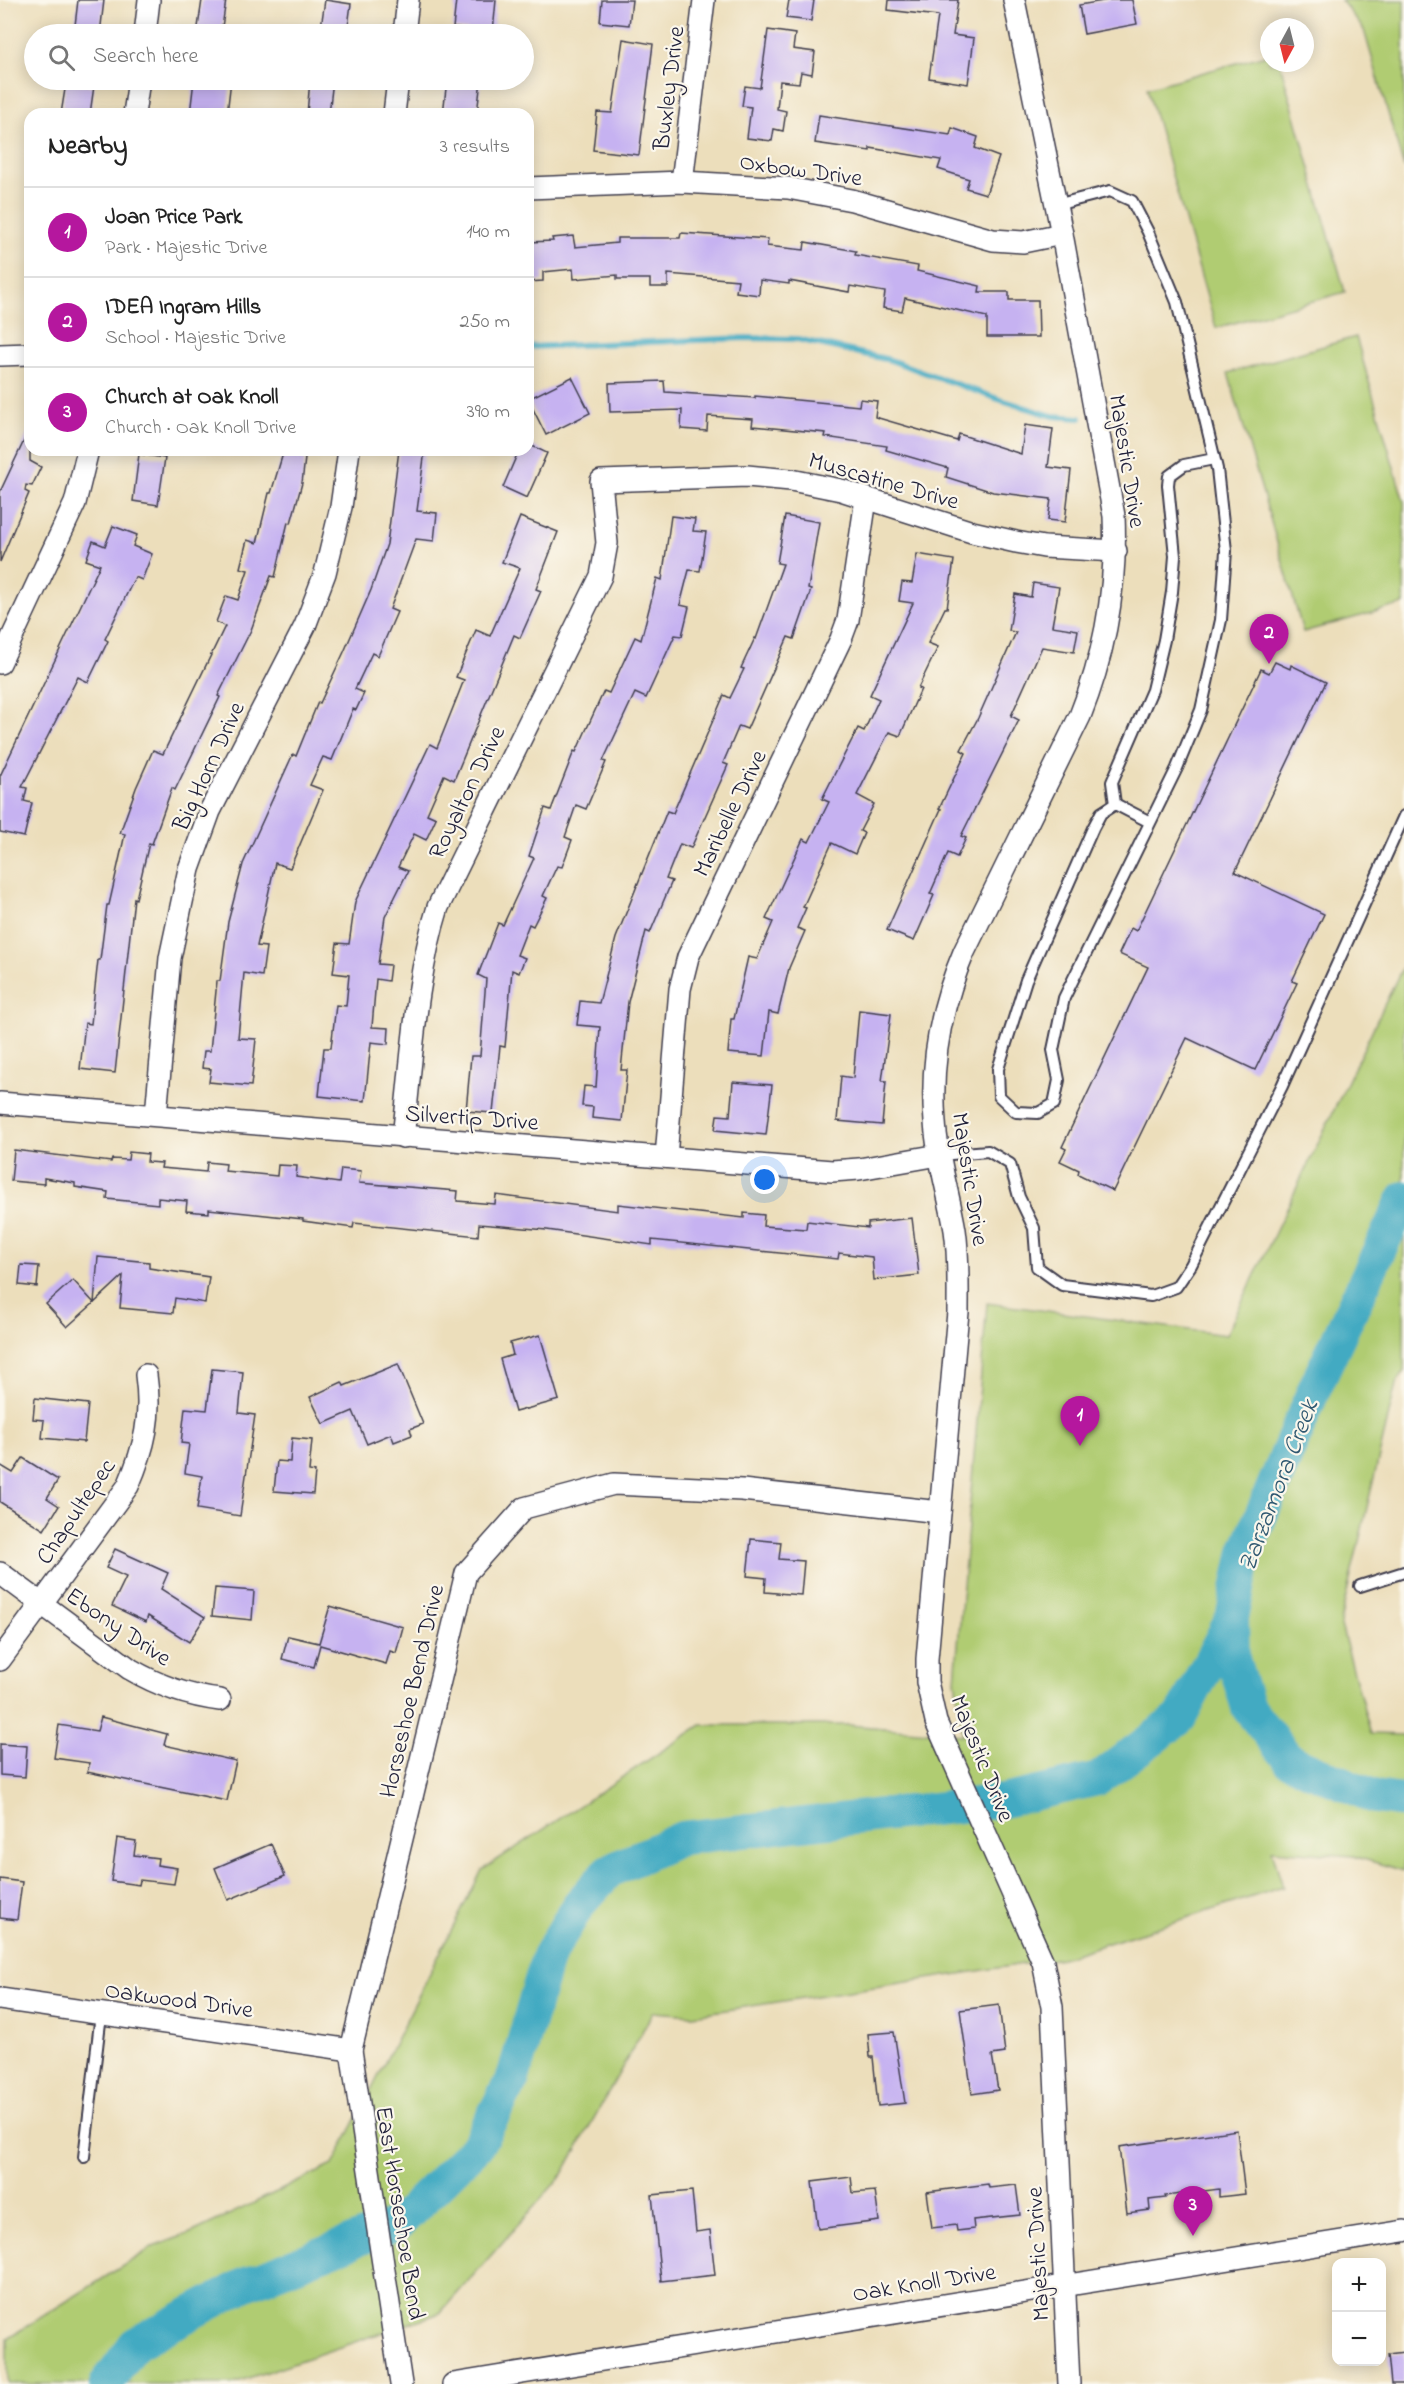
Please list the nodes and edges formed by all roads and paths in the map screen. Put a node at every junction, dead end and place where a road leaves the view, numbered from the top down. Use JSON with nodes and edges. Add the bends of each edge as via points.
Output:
{"nodes":[{"id":1,"x":149,"y":0,"type":"edge"},
{"id":2,"x":408,"y":0,"type":"edge"},
{"id":3,"x":704,"y":0,"type":"edge"},
{"id":4,"x":1014,"y":0,"type":"edge"},
{"id":5,"x":146,"y":24,"type":"edge"},
{"id":6,"x":405,"y":24,"type":"edge"},
{"id":7,"x":138,"y":90,"type":"edge"},
{"id":8,"x":397,"y":90,"type":"edge"},
{"id":9,"x":135,"y":108,"type":"edge"},
{"id":10,"x":395,"y":108,"type":"edge"},
{"id":11,"x":682,"y":182,"type":"junction"},
{"id":12,"x":534,"y":188,"type":"edge"},
{"id":13,"x":1056,"y":205,"type":"junction"},
{"id":14,"x":1062,"y":234,"type":"junction"},
{"id":15,"x":24,"y":354,"type":"edge"},
{"id":16,"x":0,"y":355,"type":"edge"},
{"id":17,"x":87,"y":456,"type":"edge"},
{"id":18,"x":348,"y":456,"type":"edge"},
{"id":19,"x":1214,"y":459,"type":"junction"},
{"id":20,"x":601,"y":482,"type":"joint"},
{"id":21,"x":866,"y":499,"type":"junction"},
{"id":22,"x":1116,"y":551,"type":"junction"},
{"id":23,"x":0,"y":663,"type":"edge"},
{"id":24,"x":1115,"y":804,"type":"junction"},
{"id":25,"x":1404,"y":816,"type":"edge"},
{"id":26,"x":1150,"y":822,"type":"junction"},
{"id":27,"x":0,"y":1103,"type":"edge"},
{"id":28,"x":156,"y":1115,"type":"junction"},
{"id":29,"x":403,"y":1137,"type":"junction"},
{"id":30,"x":939,"y":1155,"type":"junction"},
{"id":31,"x":666,"y":1157,"type":"junction"},
{"id":32,"x":146,"y":1375,"type":"dead end"},
{"id":33,"x":940,"y":1512,"type":"junction"},
{"id":34,"x":1404,"y":1572,"type":"edge"},
{"id":35,"x":0,"y":1573,"type":"edge"},
{"id":36,"x":1360,"y":1586,"type":"dead end"},
{"id":37,"x":41,"y":1604,"type":"junction"},
{"id":38,"x":0,"y":1659,"type":"edge"},
{"id":39,"x":220,"y":1700,"type":"dead end"},
{"id":40,"x":0,"y":1999,"type":"edge"},
{"id":41,"x":101,"y":2014,"type":"junction"},
{"id":42,"x":351,"y":2050,"type":"junction"},
{"id":43,"x":84,"y":2157,"type":"dead end"},
{"id":44,"x":1404,"y":2231,"type":"edge"},
{"id":45,"x":1063,"y":2286,"type":"junction"},
{"id":46,"x":401,"y":2384,"type":"edge"},
{"id":47,"x":453,"y":2384,"type":"edge"},
{"id":48,"x":1069,"y":2384,"type":"edge"}],
"edges":[{"from":1,"to":5,"type":"street"},
{"from":2,"to":6,"type":"street"},
{"from":3,"to":11,"type":"street","name":"Buxley Drive"},
{"from":4,"to":13,"type":"street","name":"Majestic Drive"},
{"from":7,"to":9,"type":"street"},
{"from":8,"to":10,"type":"street"},
{"from":11,"to":12,"type":"street","name":"Oxbow Drive"},
{"from":11,"to":14,"type":"street","name":"Oxbow Drive","via":[[818,192],[993,240],[1023,242]]},
{"from":13,"to":14,"type":"street","name":"Majestic Drive"},
{"from":13,"to":19,"type":"lane","via":[[1110,191],[1132,201],[1177,302]]},
{"from":14,"to":22,"type":"street","name":"Majestic Drive","via":[[1114,516]]},
{"from":15,"to":16,"type":"street"},
{"from":17,"to":23,"type":"street","via":[[75,503]]},
{"from":18,"to":28,"type":"street","name":"Big Horn Drive","via":[[325,573],[309,616],[210,811],[189,869],[170,958]]},
{"from":19,"to":24,"type":"lane","via":[[1184,465],[1169,476],[1175,556],[1172,592],[1152,690],[1112,782]]},
{"from":19,"to":26,"type":"lane","via":[[1226,551],[1221,620],[1201,710]]},
{"from":20,"to":21,"type":"street","name":"Muscatine Drive","via":[[747,476],[813,483]]},
{"from":20,"to":29,"type":"street","name":"Royalton Drive","via":[[606,543],[601,576],[438,908],[429,936]]},
{"from":21,"to":22,"type":"street","name":"Muscatine Drive","via":[[1016,542]]},
{"from":21,"to":31,"type":"street","name":"Maribelle Drive","via":[[848,620],[841,639],[688,957],[680,989]]},
{"from":22,"to":30,"type":"street","name":"Majestic Drive","via":[[1111,604],[1094,680],[950,985],[941,1021],[934,1086]]},
{"from":24,"to":26,"type":"lane"},
{"from":24,"to":26,"type":"lane","via":[[1101,813],[1093,828],[1026,980],[998,1070],[999,1096],[1016,1112],[1038,1113],[1054,1104],[1059,1080],[1053,1050],[1064,998]]},
{"from":25,"to":30,"type":"lane","via":[[1282,1086],[1191,1265],[1176,1287],[1151,1296],[1062,1284],[1037,1267],[1034,1228],[1019,1197],[1010,1164],[988,1150]]},
{"from":27,"to":28,"type":"street","name":"Silvertip Drive"},
{"from":28,"to":29,"type":"street","name":"Silvertip Drive"},
{"from":29,"to":31,"type":"street","name":"Silvertip Drive"},
{"from":30,"to":31,"type":"street","name":"Silvertip Drive","via":[[832,1171]]},
{"from":30,"to":33,"type":"street","name":"Majestic Drive","via":[[955,1231],[958,1272]]},
{"from":32,"to":37,"type":"street","name":"Chapultepec","via":[[148,1424],[142,1456],[128,1486]]},
{"from":33,"to":42,"type":"street","name":"Horseshoe Bend Drive","via":[[742,1490],[614,1484],[524,1508],[466,1573]]},
{"from":33,"to":45,"type":"street","name":"Majestic Drive","via":[[927,1682],[936,1722],[1043,1962],[1052,2007]]},
{"from":34,"to":36,"type":"lane"},
{"from":35,"to":37,"type":"street","name":"Ebony Drive"},
{"from":37,"to":38,"type":"street","name":"Chapultepec"},
{"from":37,"to":39,"type":"street","name":"Ebony Drive","via":[[147,1679],[182,1693]]},
{"from":40,"to":41,"type":"street","name":"Oakwood Drive"},
{"from":41,"to":42,"type":"street","name":"Oakwood Drive"},
{"from":41,"to":43,"type":"lane"},
{"from":42,"to":46,"type":"street","name":"East Horseshoe Bend"},
{"from":44,"to":45,"type":"street","name":"Oak Knoll Drive"},
{"from":45,"to":47,"type":"street","name":"Oak Knoll Drive"},
{"from":45,"to":48,"type":"street","name":"Majestic Drive"}]}
